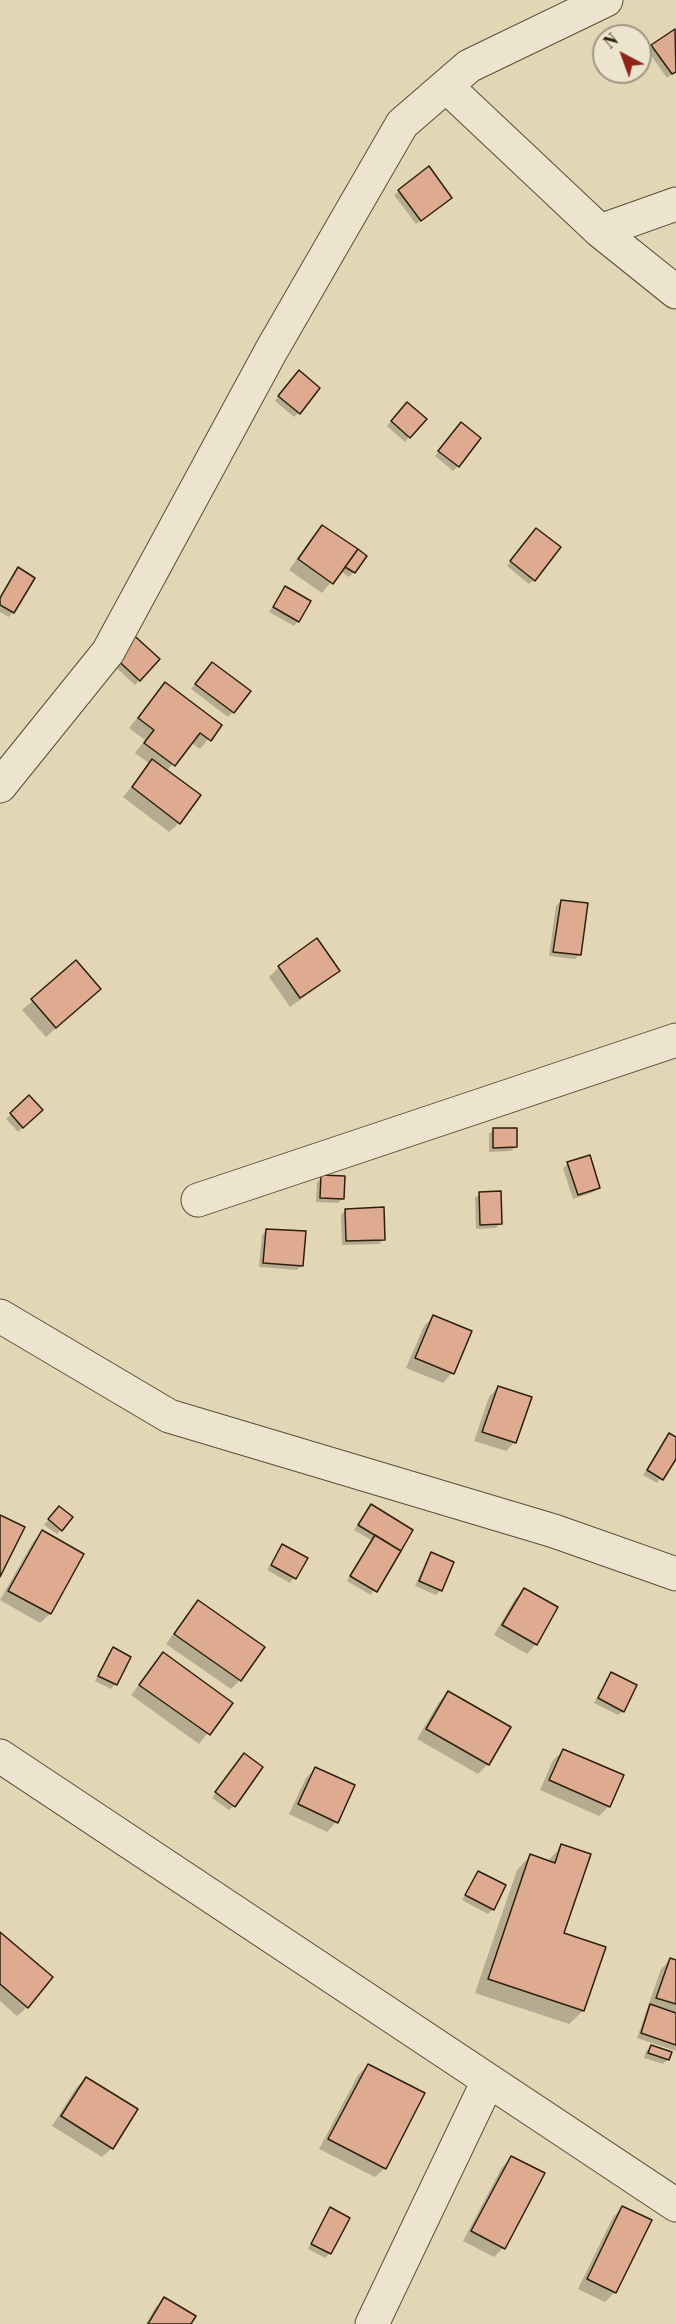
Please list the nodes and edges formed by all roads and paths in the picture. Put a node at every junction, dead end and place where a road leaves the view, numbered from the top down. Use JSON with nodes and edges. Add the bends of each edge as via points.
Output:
{"nodes":[{"id":1,"x":606,"y":0,"type":"edge"},
{"id":2,"x":446,"y":86,"type":"junction"},
{"id":3,"x":676,"y":204,"type":"edge"},
{"id":4,"x":600,"y":231,"type":"junction"},
{"id":5,"x":676,"y":292,"type":"edge"},
{"id":6,"x":0,"y":786,"type":"edge"},
{"id":7,"x":676,"y":1040,"type":"edge"},
{"id":8,"x":198,"y":1200,"type":"dead end"},
{"id":9,"x":0,"y":1316,"type":"edge"},
{"id":10,"x":676,"y":1574,"type":"edge"},
{"id":11,"x":0,"y":1756,"type":"edge"},
{"id":12,"x":488,"y":2081,"type":"junction"},
{"id":13,"x":676,"y":2205,"type":"edge"},
{"id":14,"x":372,"y":2324,"type":"edge"}],
"edges":[{"from":1,"to":2,"type":"street","via":[[469,66]]},
{"from":2,"to":4,"type":"street"},
{"from":2,"to":6,"type":"street","via":[[402,124],[270,351],[108,652]]},
{"from":3,"to":4,"type":"street"},
{"from":4,"to":5,"type":"street"},
{"from":7,"to":8,"type":"street"},
{"from":9,"to":10,"type":"street","via":[[169,1416],[554,1531]]},
{"from":11,"to":12,"type":"street"},
{"from":12,"to":13,"type":"street"},
{"from":12,"to":14,"type":"street"}]}
